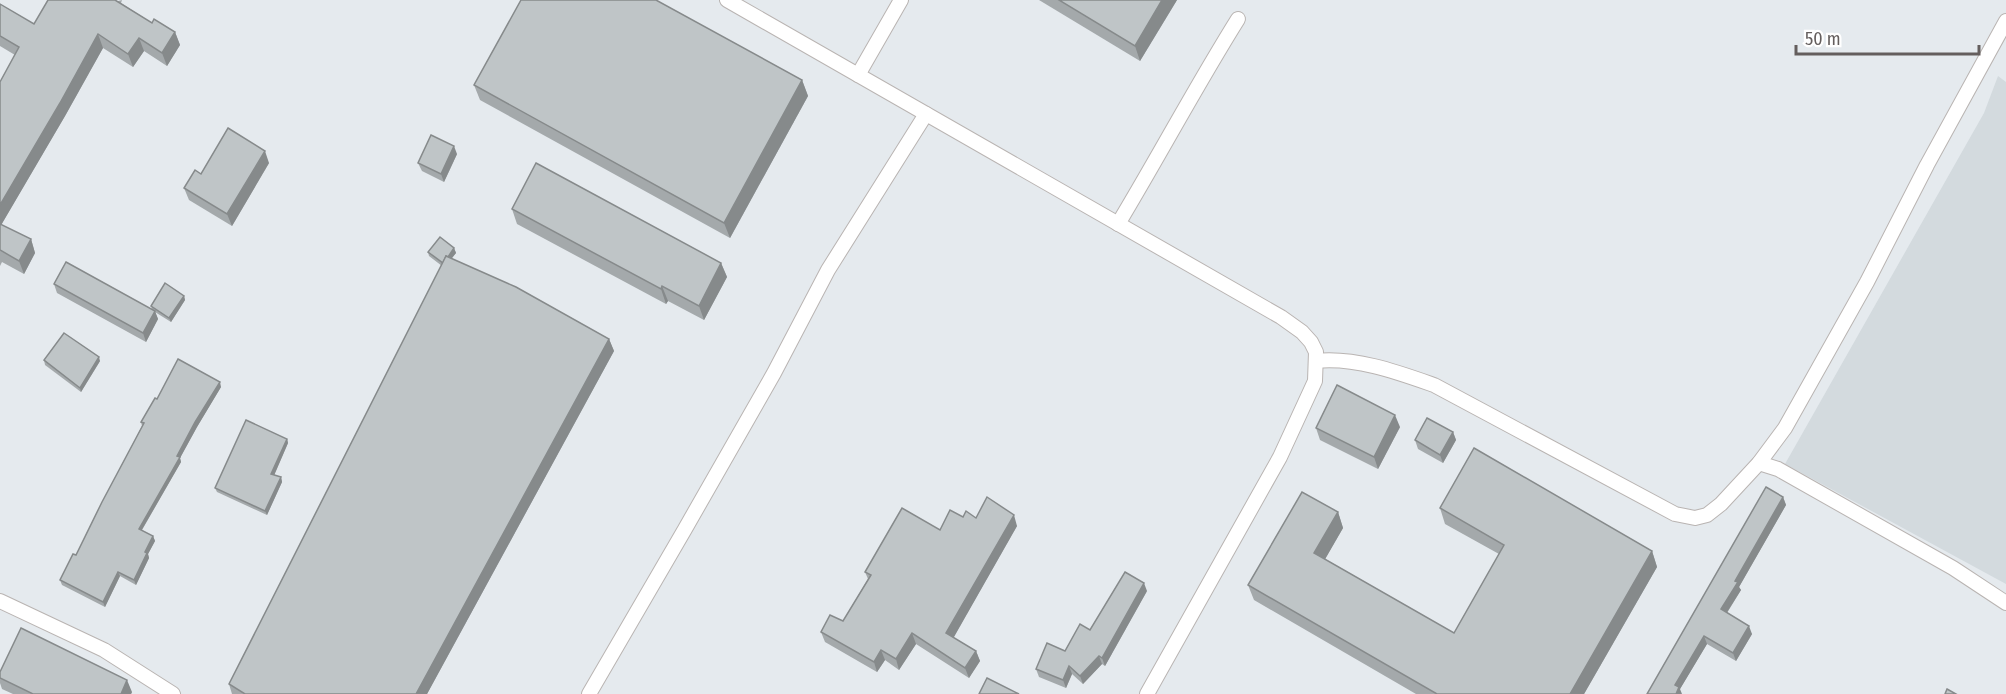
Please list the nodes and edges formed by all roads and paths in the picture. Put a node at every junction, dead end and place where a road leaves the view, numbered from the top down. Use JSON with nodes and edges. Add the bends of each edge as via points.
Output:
{"nodes":[{"id":1,"x":727,"y":0,"type":"edge"},
{"id":2,"x":901,"y":0,"type":"edge"},
{"id":3,"x":1238,"y":19,"type":"dead end"},
{"id":4,"x":2006,"y":21,"type":"edge"},
{"id":5,"x":858,"y":75,"type":"junction"},
{"id":6,"x":926,"y":114,"type":"junction"},
{"id":7,"x":1118,"y":224,"type":"junction"},
{"id":8,"x":1316,"y":361,"type":"junction"},
{"id":9,"x":1759,"y":463,"type":"junction"},
{"id":10,"x":0,"y":601,"type":"edge"},
{"id":11,"x":2006,"y":603,"type":"edge"},
{"id":12,"x":173,"y":694,"type":"edge"},
{"id":13,"x":588,"y":694,"type":"edge"},
{"id":14,"x":1147,"y":694,"type":"edge"}],
"edges":[{"from":1,"to":5,"type":"lane"},
{"from":2,"to":5,"type":"lane"},
{"from":3,"to":7,"type":"lane"},
{"from":4,"to":9,"type":"lane","via":[[1867,282],[1785,428]]},
{"from":5,"to":6,"type":"lane"},
{"from":6,"to":7,"type":"lane"},
{"from":6,"to":13,"type":"lane","via":[[828,270],[727,456]]},
{"from":7,"to":8,"type":"lane","via":[[1281,316],[1311,342]]},
{"from":8,"to":9,"type":"lane","via":[[1346,361],[1434,385],[1675,514],[1695,518],[1707,515]]},
{"from":8,"to":14,"type":"lane","via":[[1316,381],[1280,456]]},
{"from":9,"to":11,"type":"lane","via":[[1778,469],[1953,568]]},
{"from":10,"to":12,"type":"lane","via":[[104,650]]}]}
